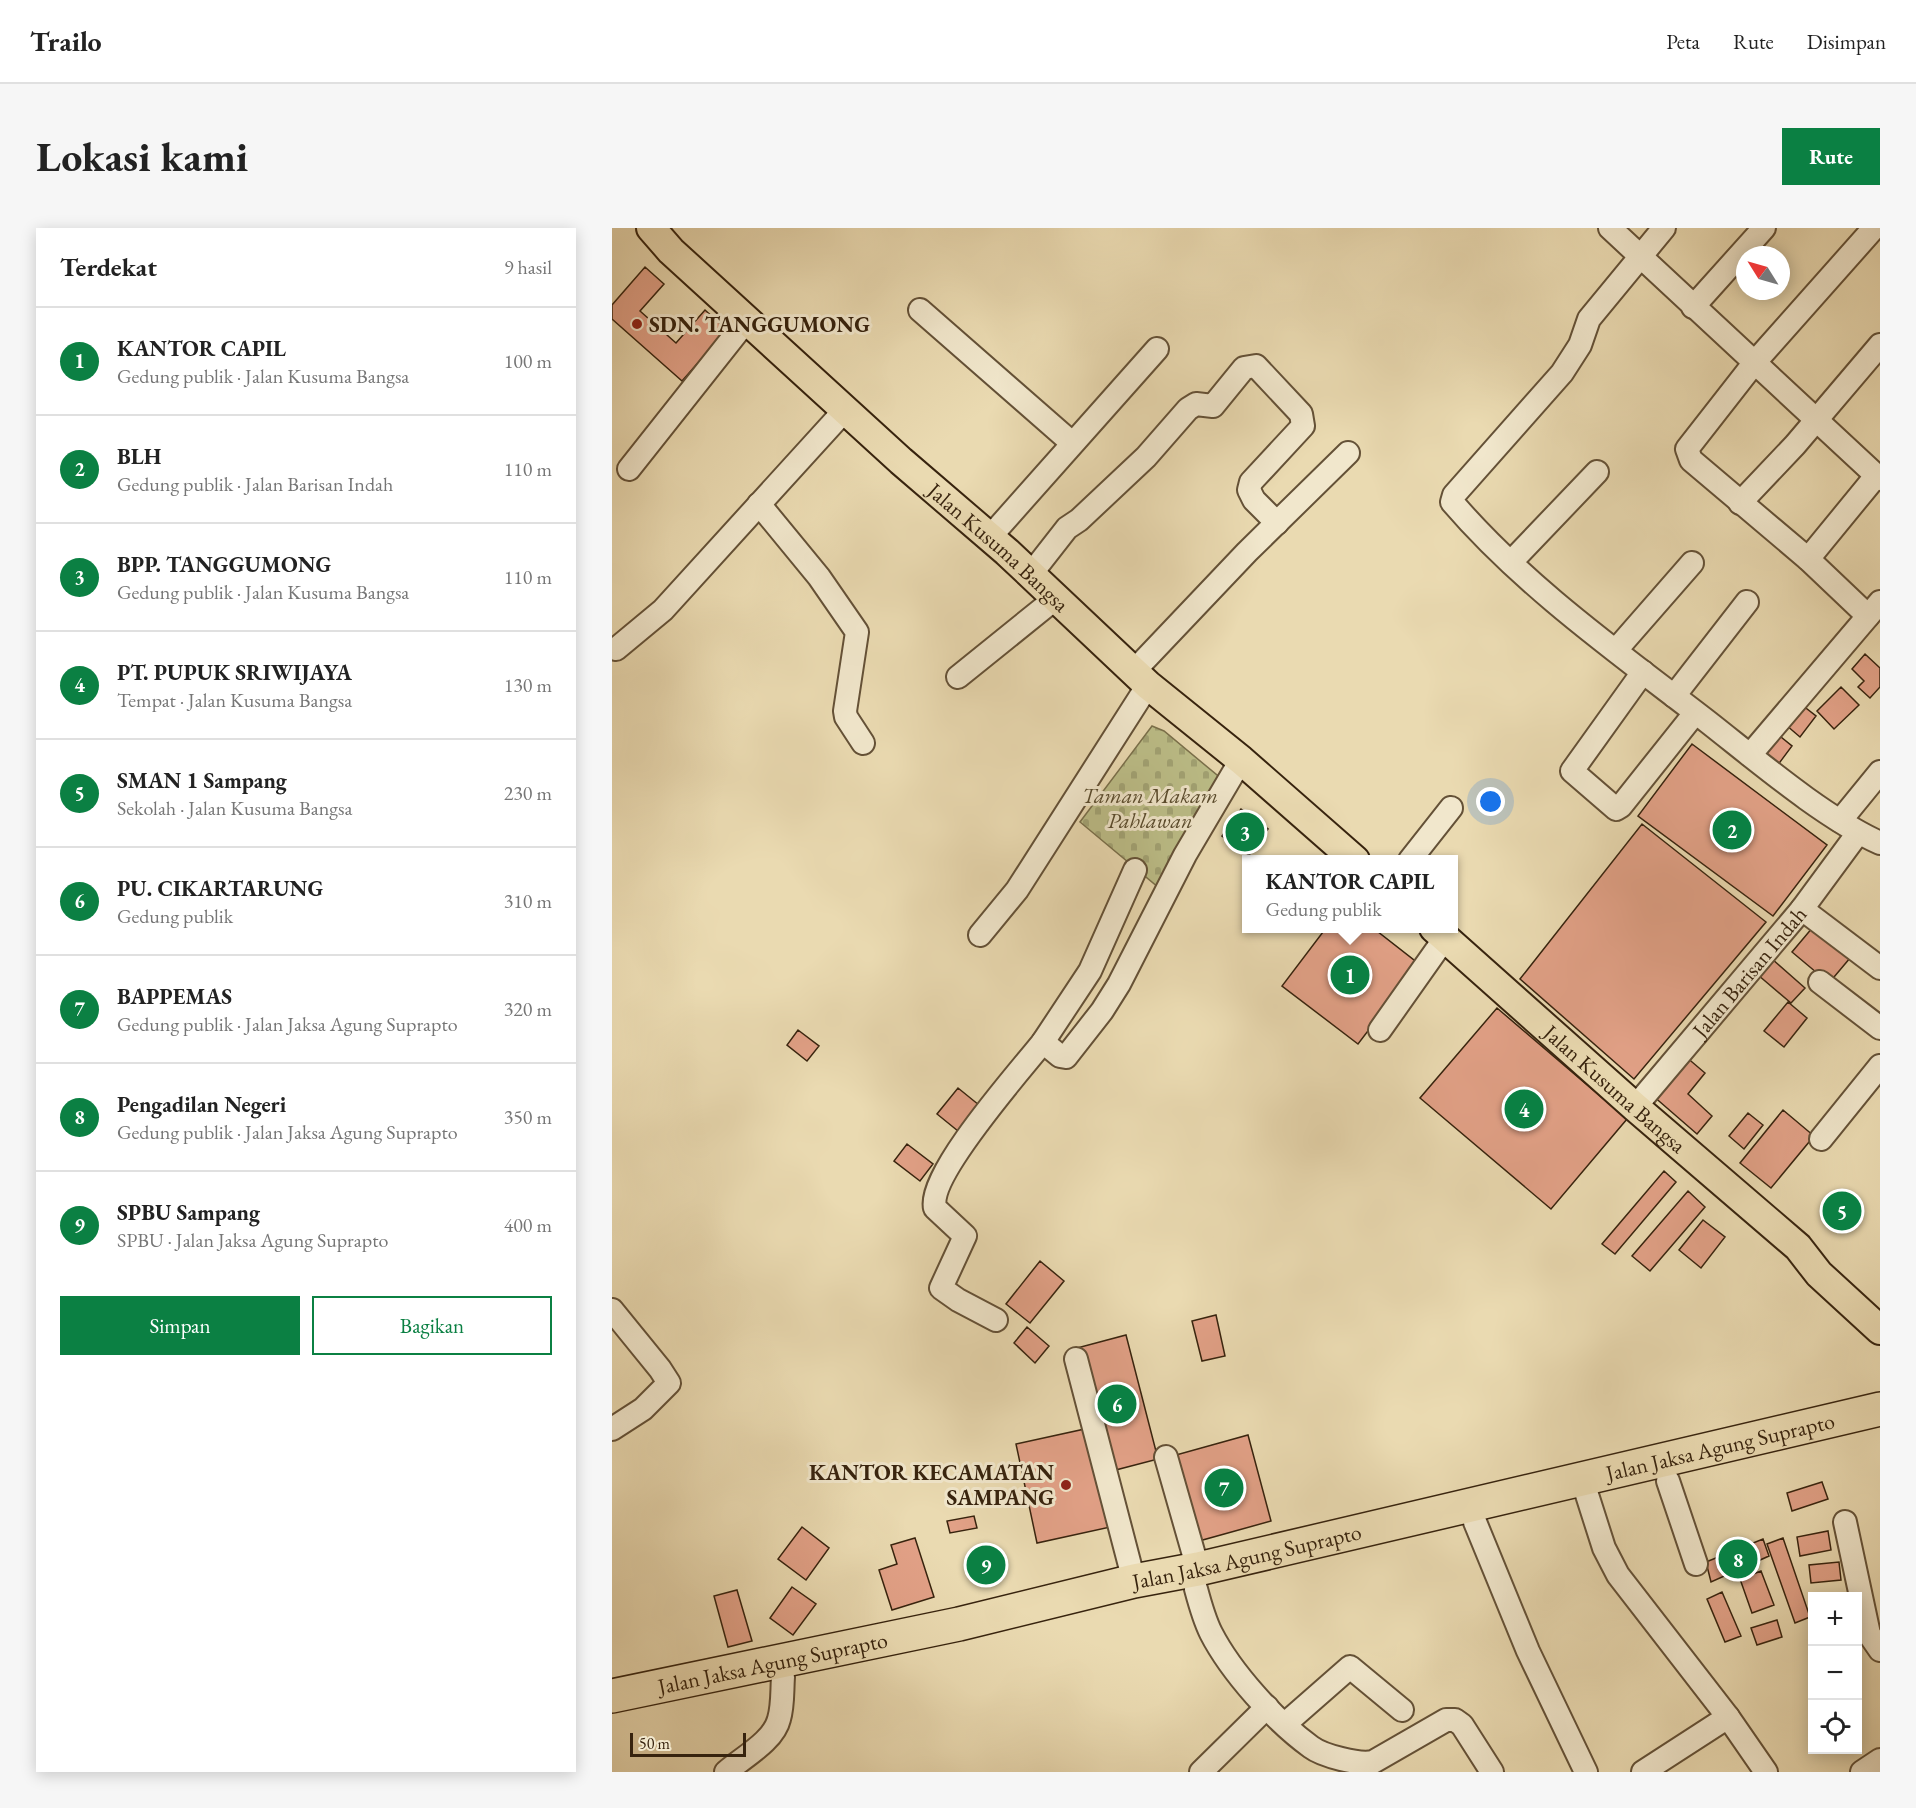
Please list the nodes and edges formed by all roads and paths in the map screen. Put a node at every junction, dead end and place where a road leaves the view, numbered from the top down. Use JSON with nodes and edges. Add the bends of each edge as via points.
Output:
{"nodes":[{"id":1,"x":651,"y":228,"type":"edge"},
{"id":2,"x":1610,"y":228,"type":"edge"},
{"id":3,"x":1664,"y":228,"type":"edge"},
{"id":4,"x":1764,"y":228,"type":"edge"},
{"id":5,"x":1874,"y":228,"type":"edge"},
{"id":6,"x":1640,"y":254,"type":"junction"},
{"id":7,"x":1693,"y":307,"type":"junction"},
{"id":8,"x":920,"y":310,"type":"dead end"},
{"id":9,"x":747,"y":320,"type":"junction"},
{"id":10,"x":1880,"y":345,"type":"edge"},
{"id":11,"x":1157,"y":349,"type":"dead end"},
{"id":12,"x":1755,"y":362,"type":"junction"},
{"id":13,"x":845,"y":410,"type":"junction"},
{"id":14,"x":1815,"y":419,"type":"junction"},
{"id":15,"x":1072,"y":443,"type":"junction"},
{"id":16,"x":1348,"y":453,"type":"dead end"},
{"id":17,"x":629,"y":469,"type":"dead end"},
{"id":18,"x":1877,"y":471,"type":"edge"},
{"id":19,"x":1597,"y":472,"type":"dead end"},
{"id":20,"x":1740,"y":503,"type":"junction"},
{"id":21,"x":759,"y":504,"type":"junction"},
{"id":22,"x":1277,"y":523,"type":"junction"},
{"id":23,"x":989,"y":538,"type":"junction"},
{"id":24,"x":1808,"y":559,"type":"junction"},
{"id":25,"x":1510,"y":562,"type":"junction"},
{"id":26,"x":1692,"y":563,"type":"dead end"},
{"id":27,"x":1030,"y":574,"type":"junction"},
{"id":28,"x":1056,"y":598,"type":"junction"},
{"id":29,"x":1748,"y":602,"type":"dead end"},
{"id":30,"x":1874,"y":609,"type":"edge"},
{"id":31,"x":616,"y":649,"type":"dead end"},
{"id":32,"x":1616,"y":650,"type":"junction"},
{"id":33,"x":1643,"y":672,"type":"junction"},
{"id":34,"x":958,"y":677,"type":"dead end"},
{"id":35,"x":1141,"y":678,"type":"junction"},
{"id":36,"x":1674,"y":696,"type":"junction"},
{"id":37,"x":1695,"y":713,"type":"junction"},
{"id":38,"x":863,"y":743,"type":"dead end"},
{"id":39,"x":1750,"y":755,"type":"junction"},
{"id":40,"x":1241,"y":760,"type":"junction"},
{"id":41,"x":1880,"y":772,"type":"edge"},
{"id":42,"x":1451,"y":808,"type":"dead end"},
{"id":43,"x":1849,"y":827,"type":"junction"},
{"id":44,"x":1880,"y":843,"type":"edge"},
{"id":45,"x":1349,"y":855,"type":"edge"},
{"id":46,"x":1414,"y":855,"type":"edge"},
{"id":47,"x":1135,"y":870,"type":"dead end"},
{"id":48,"x":1802,"y":909,"type":"junction"},
{"id":49,"x":1439,"y":933,"type":"edge"},
{"id":50,"x":980,"y":935,"type":"dead end"},
{"id":51,"x":1880,"y":968,"type":"edge"},
{"id":52,"x":1820,"y":982,"type":"dead end"},
{"id":53,"x":1880,"y":1028,"type":"edge"},
{"id":54,"x":1380,"y":1030,"type":"dead end"},
{"id":55,"x":1043,"y":1042,"type":"junction"},
{"id":56,"x":1880,"y":1066,"type":"edge"},
{"id":57,"x":1635,"y":1107,"type":"junction"},
{"id":58,"x":1821,"y":1139,"type":"dead end"},
{"id":59,"x":1798,"y":1247,"type":"junction"},
{"id":60,"x":612,"y":1310,"type":"edge"},
{"id":61,"x":1880,"y":1310,"type":"edge"},
{"id":62,"x":996,"y":1320,"type":"dead end"},
{"id":63,"x":1880,"y":1330,"type":"edge"},
{"id":64,"x":1076,"y":1359,"type":"dead end"},
{"id":65,"x":1880,"y":1409,"type":"edge"},
{"id":66,"x":612,"y":1429,"type":"edge"},
{"id":67,"x":1880,"y":1430,"type":"edge"},
{"id":68,"x":1166,"y":1457,"type":"dead end"},
{"id":69,"x":1668,"y":1481,"type":"junction"},
{"id":70,"x":1583,"y":1488,"type":"junction"},
{"id":71,"x":1475,"y":1522,"type":"junction"},
{"id":72,"x":1845,"y":1522,"type":"dead end"},
{"id":73,"x":1696,"y":1564,"type":"dead end"},
{"id":74,"x":1197,"y":1579,"type":"junction"},
{"id":75,"x":1134,"y":1581,"type":"junction"},
{"id":76,"x":1880,"y":1650,"type":"edge"},
{"id":77,"x":783,"y":1677,"type":"junction"},
{"id":78,"x":612,"y":1696,"type":"edge"},
{"id":79,"x":1267,"y":1707,"type":"junction"},
{"id":80,"x":1402,"y":1710,"type":"dead end"},
{"id":81,"x":612,"y":1713,"type":"edge"},
{"id":82,"x":1728,"y":1718,"type":"junction"},
{"id":83,"x":1285,"y":1724,"type":"junction"},
{"id":84,"x":1314,"y":1749,"type":"junction"},
{"id":85,"x":1880,"y":1761,"type":"edge"},
{"id":86,"x":1669,"y":1766,"type":"edge"},
{"id":87,"x":726,"y":1772,"type":"edge"},
{"id":88,"x":1201,"y":1772,"type":"edge"},
{"id":89,"x":1330,"y":1772,"type":"edge"},
{"id":90,"x":1492,"y":1772,"type":"edge"},
{"id":91,"x":1586,"y":1772,"type":"edge"},
{"id":92,"x":1643,"y":1772,"type":"edge"},
{"id":93,"x":1766,"y":1772,"type":"edge"},
{"id":94,"x":1862,"y":1772,"type":"edge"}],
"edges":[{"from":1,"to":9,"type":"main road","name":"Jalan Kusuma Bangsa"},
{"from":2,"to":6,"type":"street"},
{"from":3,"to":6,"type":"street"},
{"from":4,"to":7,"type":"street"},
{"from":5,"to":12,"type":"street"},
{"from":6,"to":7,"type":"street"},
{"from":6,"to":25,"type":"street","via":[[1589,319],[1580,345],[1563,373],[1452,498]]},
{"from":7,"to":12,"type":"street"},
{"from":8,"to":15,"type":"street"},
{"from":9,"to":13,"type":"main road","name":"Jalan Kusuma Bangsa"},
{"from":9,"to":17,"type":"street"},
{"from":10,"to":14,"type":"street"},
{"from":11,"to":15,"type":"street"},
{"from":12,"to":14,"type":"street"},
{"from":12,"to":20,"type":"street","via":[[1687,449],[1691,460]]},
{"from":13,"to":21,"type":"street"},
{"from":13,"to":23,"type":"main road","name":"Jalan Kusuma Bangsa"},
{"from":14,"to":18,"type":"street"},
{"from":14,"to":20,"type":"street"},
{"from":15,"to":23,"type":"street"},
{"from":16,"to":22,"type":"street"},
{"from":18,"to":24,"type":"street"},
{"from":19,"to":25,"type":"street"},
{"from":20,"to":24,"type":"street"},
{"from":21,"to":31,"type":"street","via":[[663,610]]},
{"from":21,"to":38,"type":"street","via":[[819,577],[857,632],[845,711]]},
{"from":22,"to":27,"type":"street","via":[[1254,500],[1249,490],[1251,482],[1303,426],[1303,420],[1256,366],[1247,366],[1215,404],[1196,404],[1188,410],[1146,458],[1067,528]]},
{"from":22,"to":35,"type":"street"},
{"from":23,"to":27,"type":"main road","name":"Jalan Kusuma Bangsa"},
{"from":24,"to":30,"type":"street"},
{"from":25,"to":32,"type":"street"},
{"from":26,"to":32,"type":"street"},
{"from":27,"to":28,"type":"main road","name":"Jalan Kusuma Bangsa"},
{"from":28,"to":34,"type":"street"},
{"from":28,"to":35,"type":"main road","name":"Jalan Kusuma Bangsa"},
{"from":29,"to":36,"type":"street"},
{"from":30,"to":39,"type":"street"},
{"from":32,"to":33,"type":"street"},
{"from":33,"to":36,"type":"street"},
{"from":33,"to":37,"type":"street","via":[[1572,771],[1616,809]]},
{"from":35,"to":40,"type":"main road","name":"Jalan Kusuma Bangsa"},
{"from":35,"to":50,"type":"street","via":[[1017,890]]},
{"from":36,"to":37,"type":"street"},
{"from":37,"to":39,"type":"street"},
{"from":39,"to":43,"type":"street"},
{"from":40,"to":45,"type":"main road","name":"Jalan Kusuma Bangsa"},
{"from":40,"to":55,"type":"street","via":[[1180,863],[1102,1011],[1066,1057]]},
{"from":41,"to":43,"type":"street","name":"Jalan Barisan Indah"},
{"from":42,"to":46,"type":"street"},
{"from":43,"to":44,"type":"street"},
{"from":43,"to":48,"type":"street","name":"Jalan Barisan Indah"},
{"from":47,"to":55,"type":"street","via":[[1090,971]]},
{"from":48,"to":51,"type":"street"},
{"from":48,"to":57,"type":"street","name":"Jalan Barisan Indah"},
{"from":49,"to":54,"type":"street"},
{"from":49,"to":57,"type":"main road","name":"Jalan Kusuma Bangsa"},
{"from":52,"to":53,"type":"street"},
{"from":55,"to":62,"type":"street","via":[[944,1173],[933,1200],[935,1208],[965,1236],[941,1288]]},
{"from":56,"to":58,"type":"street"},
{"from":57,"to":59,"type":"main road","name":"Jalan Kusuma Bangsa"},
{"from":59,"to":61,"type":"main road","name":"Jalan Kusuma Bangsa","via":[[1829,1264]]},
{"from":59,"to":63,"type":"main road","name":"Jalan Kusuma Bangsa","via":[[1819,1274]]},
{"from":60,"to":66,"type":"street","via":[[669,1383],[643,1409]]},
{"from":64,"to":75,"type":"street"},
{"from":65,"to":70,"type":"highway","name":"Jalan Jaksa Agung Suprapto"},
{"from":67,"to":69,"type":"highway","name":"Jalan Jaksa Agung Suprapto"},
{"from":68,"to":74,"type":"street"},
{"from":69,"to":70,"type":"highway","name":"Jalan Jaksa Agung Suprapto"},
{"from":69,"to":73,"type":"street"},
{"from":70,"to":71,"type":"highway","name":"Jalan Jaksa Agung Suprapto"},
{"from":70,"to":74,"type":"highway","name":"Jalan Jaksa Agung Suprapto"},
{"from":70,"to":82,"type":"street","via":[[1618,1575]]},
{"from":71,"to":74,"type":"highway","name":"Jalan Jaksa Agung Suprapto"},
{"from":71,"to":91,"type":"street","via":[[1528,1651]]},
{"from":72,"to":76,"type":"street","via":[[1869,1634]]},
{"from":74,"to":75,"type":"highway","name":"Jalan Jaksa Agung Suprapto"},
{"from":74,"to":77,"type":"highway","name":"Jalan Jaksa Agung Suprapto"},
{"from":74,"to":79,"type":"street","via":[[1205,1622]]},
{"from":75,"to":78,"type":"highway","name":"Jalan Jaksa Agung Suprapto","via":[[959,1624]]},
{"from":77,"to":81,"type":"highway","name":"Jalan Jaksa Agung Suprapto"},
{"from":77,"to":87,"type":"street","via":[[777,1726]]},
{"from":79,"to":83,"type":"street"},
{"from":79,"to":88,"type":"street"},
{"from":80,"to":83,"type":"street","via":[[1350,1667]]},
{"from":82,"to":86,"type":"street","via":[[1672,1751]]},
{"from":82,"to":93,"type":"street"},
{"from":83,"to":84,"type":"street"},
{"from":84,"to":89,"type":"street"},
{"from":84,"to":90,"type":"street","via":[[1360,1763],[1373,1762],[1446,1720],[1455,1720]]},
{"from":85,"to":94,"type":"street"},
{"from":86,"to":92,"type":"street"}]}
